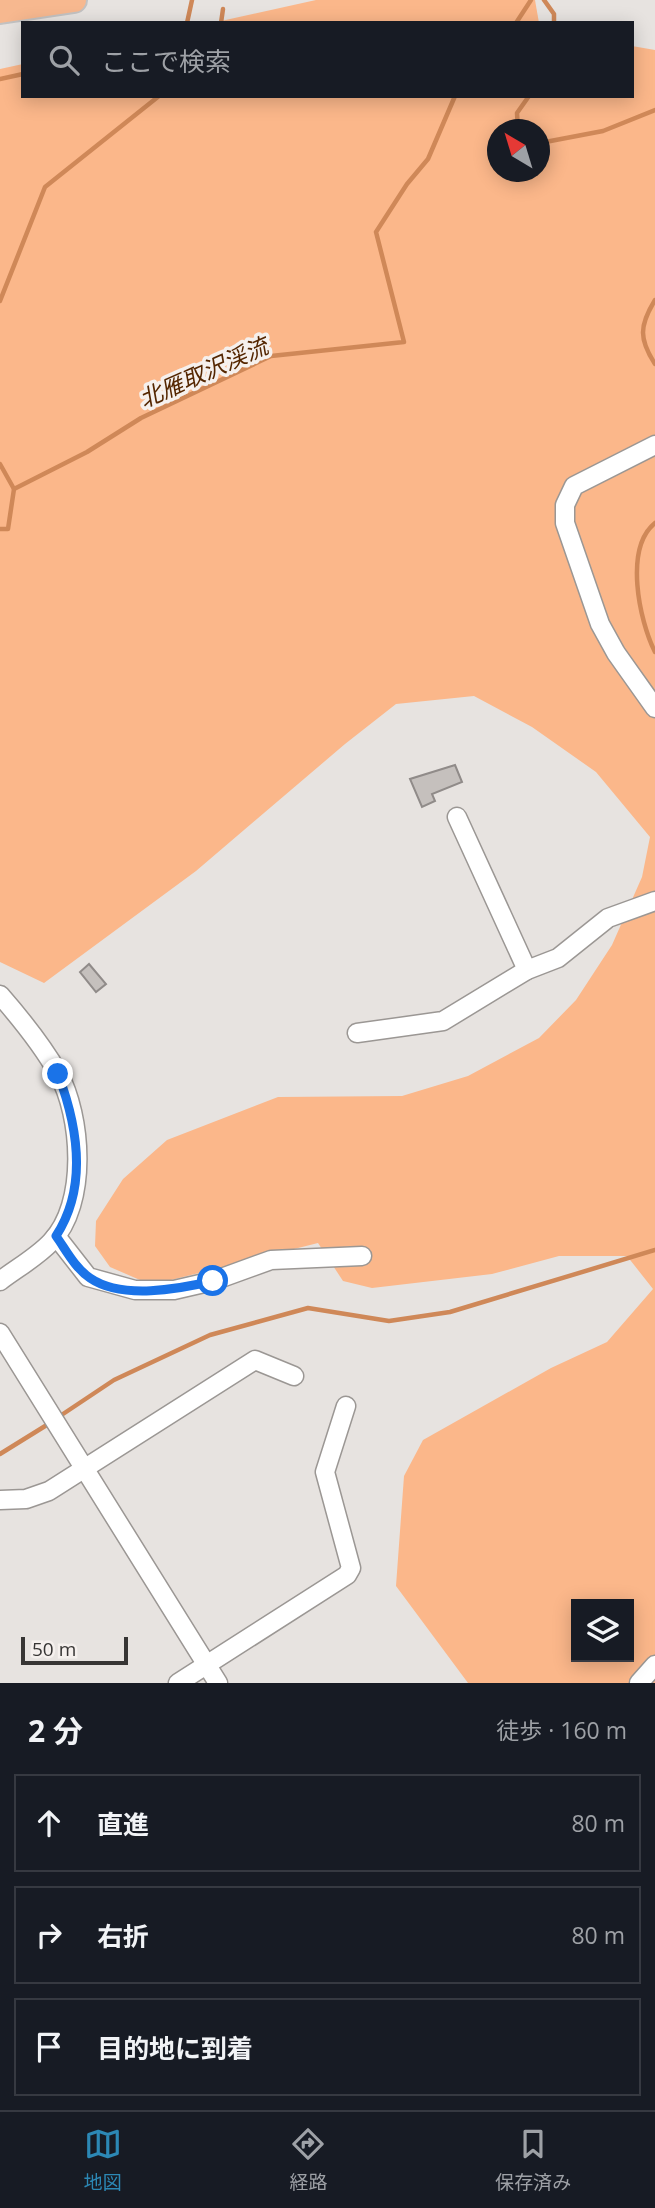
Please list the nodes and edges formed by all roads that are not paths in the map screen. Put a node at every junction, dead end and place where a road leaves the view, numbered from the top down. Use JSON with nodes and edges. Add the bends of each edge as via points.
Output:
{"nodes":[{"id":1,"x":74,"y":0,"type":"edge"},
{"id":2,"x":0,"y":11,"type":"edge"},
{"id":3,"x":655,"y":446,"type":"edge"},
{"id":4,"x":655,"y":708,"type":"edge"},
{"id":5,"x":457,"y":817,"type":"dead end"},
{"id":6,"x":655,"y":901,"type":"edge"},
{"id":7,"x":527,"y":970,"type":"junction"},
{"id":8,"x":0,"y":995,"type":"edge"},
{"id":9,"x":357,"y":1033,"type":"dead end"},
{"id":10,"x":56,"y":1236,"type":"junction"},
{"id":11,"x":362,"y":1256,"type":"dead end"},
{"id":12,"x":0,"y":1281,"type":"edge"},
{"id":13,"x":0,"y":1333,"type":"edge"},
{"id":14,"x":294,"y":1376,"type":"dead end"},
{"id":15,"x":346,"y":1406,"type":"dead end"},
{"id":16,"x":84,"y":1468,"type":"junction"},
{"id":17,"x":0,"y":1500,"type":"edge"},
{"id":18,"x":206,"y":1664,"type":"junction"},
{"id":19,"x":655,"y":1665,"type":"edge"},
{"id":20,"x":178,"y":1683,"type":"edge"},
{"id":21,"x":218,"y":1683,"type":"edge"},
{"id":22,"x":639,"y":1683,"type":"edge"}],
"edges":[{"from":1,"to":2,"type":"highway"},
{"from":3,"to":4,"type":"street","via":[[574,486],[565,505],[565,523],[600,624]]},
{"from":5,"to":7,"type":"street"},
{"from":6,"to":7,"type":"street","via":[[608,918],[558,958]]},
{"from":7,"to":9,"type":"street","via":[[443,1021]]},
{"from":8,"to":10,"type":"street","via":[[58,1074],[72,1119],[78,1179],[69,1216]]},
{"from":10,"to":11,"type":"street","via":[[88,1277],[135,1290],[174,1290],[271,1260]]},
{"from":10,"to":12,"type":"street"},
{"from":13,"to":16,"type":"street"},
{"from":14,"to":16,"type":"street","via":[[256,1360]]},
{"from":15,"to":18,"type":"street","via":[[325,1472],[351,1568],[347,1575]]},
{"from":16,"to":17,"type":"street","via":[[48,1491],[26,1499]]},
{"from":16,"to":18,"type":"street"},
{"from":18,"to":20,"type":"street"},
{"from":18,"to":21,"type":"street"},
{"from":19,"to":22,"type":"street"}]}
